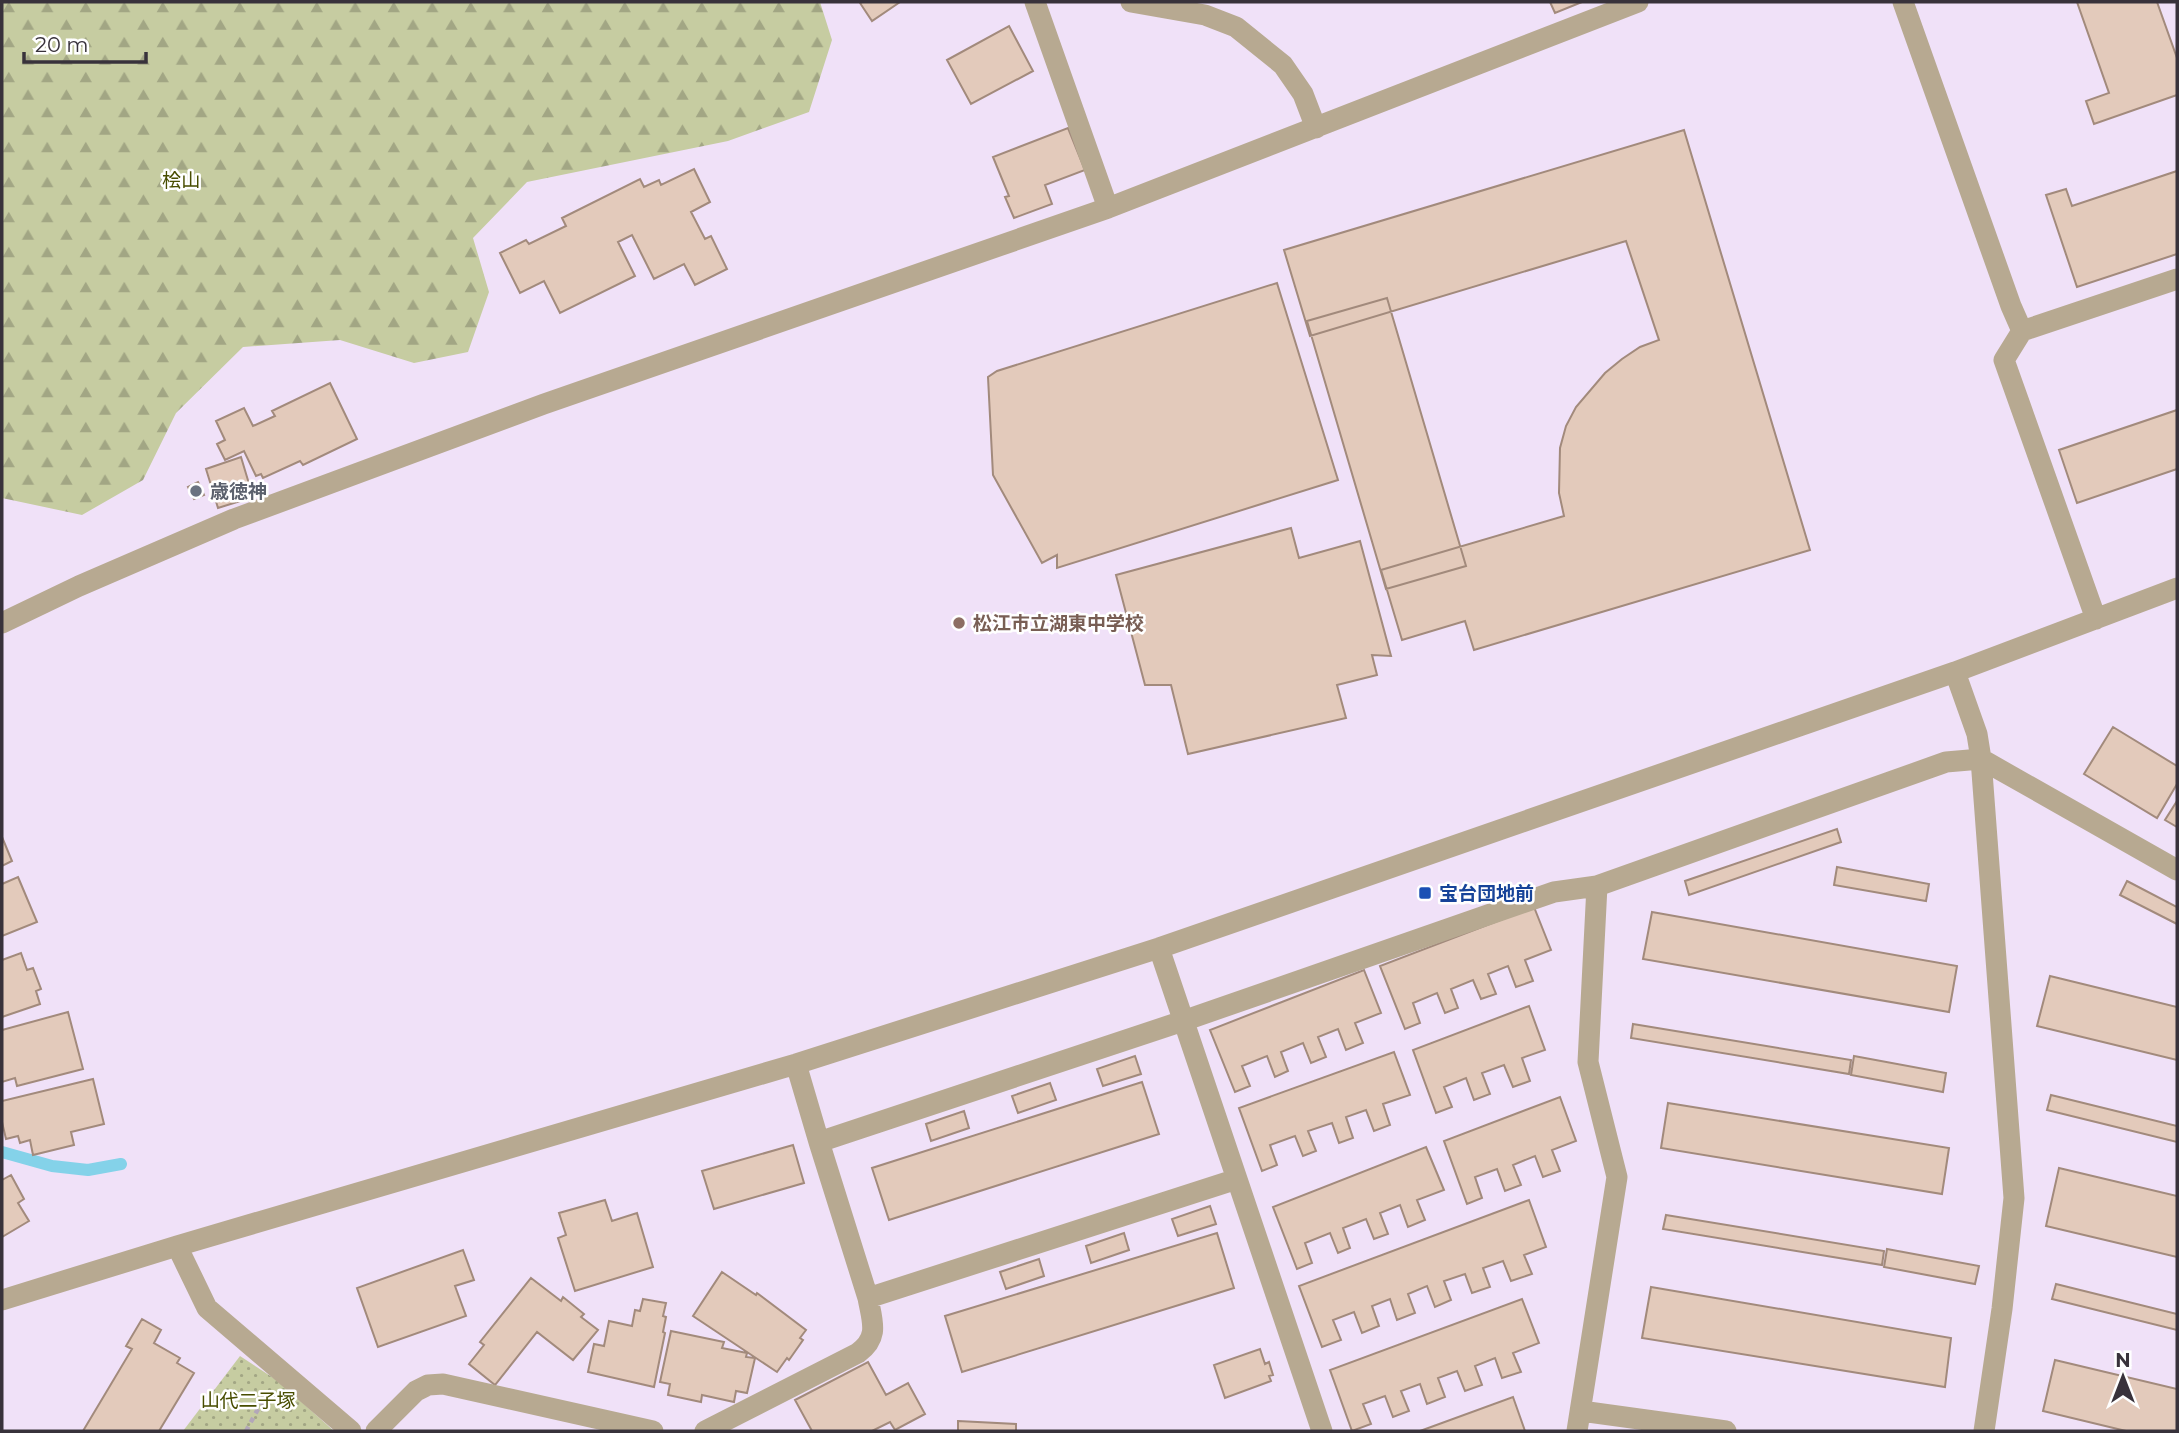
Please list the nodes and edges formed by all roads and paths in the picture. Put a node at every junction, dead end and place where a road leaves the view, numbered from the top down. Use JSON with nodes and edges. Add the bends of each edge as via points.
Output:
{"nodes":[{"id":1,"x":1035,"y":2,"type":"edge"},
{"id":2,"x":1131,"y":2,"type":"edge"},
{"id":3,"x":1638,"y":2,"type":"edge"},
{"id":4,"x":1903,"y":2,"type":"edge"},
{"id":5,"x":1316,"y":128,"type":"junction"},
{"id":6,"x":1108,"y":208,"type":"junction"},
{"id":7,"x":2177,"y":279,"type":"edge"},
{"id":8,"x":2022,"y":331,"type":"junction"},
{"id":9,"x":2177,"y":588,"type":"edge"},
{"id":10,"x":2096,"y":619,"type":"junction"},
{"id":11,"x":2,"y":623,"type":"edge"},
{"id":12,"x":1955,"y":672,"type":"junction"},
{"id":13,"x":1981,"y":759,"type":"junction"},
{"id":14,"x":2177,"y":870,"type":"edge"},
{"id":15,"x":1597,"y":886,"type":"junction"},
{"id":16,"x":1159,"y":948,"type":"junction"},
{"id":17,"x":1183,"y":1021,"type":"junction"},
{"id":18,"x":796,"y":1065,"type":"junction"},
{"id":19,"x":819,"y":1142,"type":"junction"},
{"id":20,"x":1237,"y":1179,"type":"junction"},
{"id":21,"x":177,"y":1246,"type":"junction"},
{"id":22,"x":868,"y":1298,"type":"junction"},
{"id":23,"x":2,"y":1300,"type":"edge"},
{"id":24,"x":1579,"y":1421,"type":"edge"},
{"id":25,"x":351,"y":1431,"type":"edge"},
{"id":26,"x":376,"y":1431,"type":"edge"},
{"id":27,"x":653,"y":1431,"type":"edge"},
{"id":28,"x":705,"y":1431,"type":"edge"},
{"id":29,"x":1322,"y":1431,"type":"edge"},
{"id":30,"x":1727,"y":1431,"type":"edge"},
{"id":31,"x":1984,"y":1431,"type":"edge"}],
"edges":[{"from":1,"to":6,"type":"street"},
{"from":2,"to":5,"type":"street","via":[[1205,15],[1236,27],[1283,65],[1303,94]]},
{"from":3,"to":5,"type":"street"},
{"from":4,"to":8,"type":"street"},
{"from":5,"to":6,"type":"street"},
{"from":6,"to":11,"type":"street","via":[[544,404],[234,519]]},
{"from":7,"to":8,"type":"street"},
{"from":8,"to":10,"type":"street","via":[[2004,360]]},
{"from":9,"to":10,"type":"street"},
{"from":10,"to":12,"type":"street"},
{"from":12,"to":13,"type":"street","via":[[1978,733]]},
{"from":12,"to":16,"type":"street"},
{"from":13,"to":14,"type":"street"},
{"from":13,"to":15,"type":"street","via":[[1947,762]]},
{"from":13,"to":31,"type":"street","via":[[2014,1198]]},
{"from":15,"to":17,"type":"street","via":[[1554,892]]},
{"from":15,"to":24,"type":"street","via":[[1588,1062],[1617,1177]]},
{"from":16,"to":17,"type":"street"},
{"from":16,"to":18,"type":"street"},
{"from":17,"to":19,"type":"street"},
{"from":17,"to":20,"type":"street"},
{"from":18,"to":19,"type":"street"},
{"from":18,"to":21,"type":"street"},
{"from":19,"to":22,"type":"street"},
{"from":20,"to":22,"type":"street"},
{"from":20,"to":29,"type":"street"},
{"from":21,"to":23,"type":"street"},
{"from":21,"to":25,"type":"street","via":[[207,1308]]},
{"from":22,"to":28,"type":"street","via":[[874,1331],[870,1345]]},
{"from":24,"to":30,"type":"street"},
{"from":26,"to":27,"type":"street","via":[[416,1391],[443,1384]]}]}
